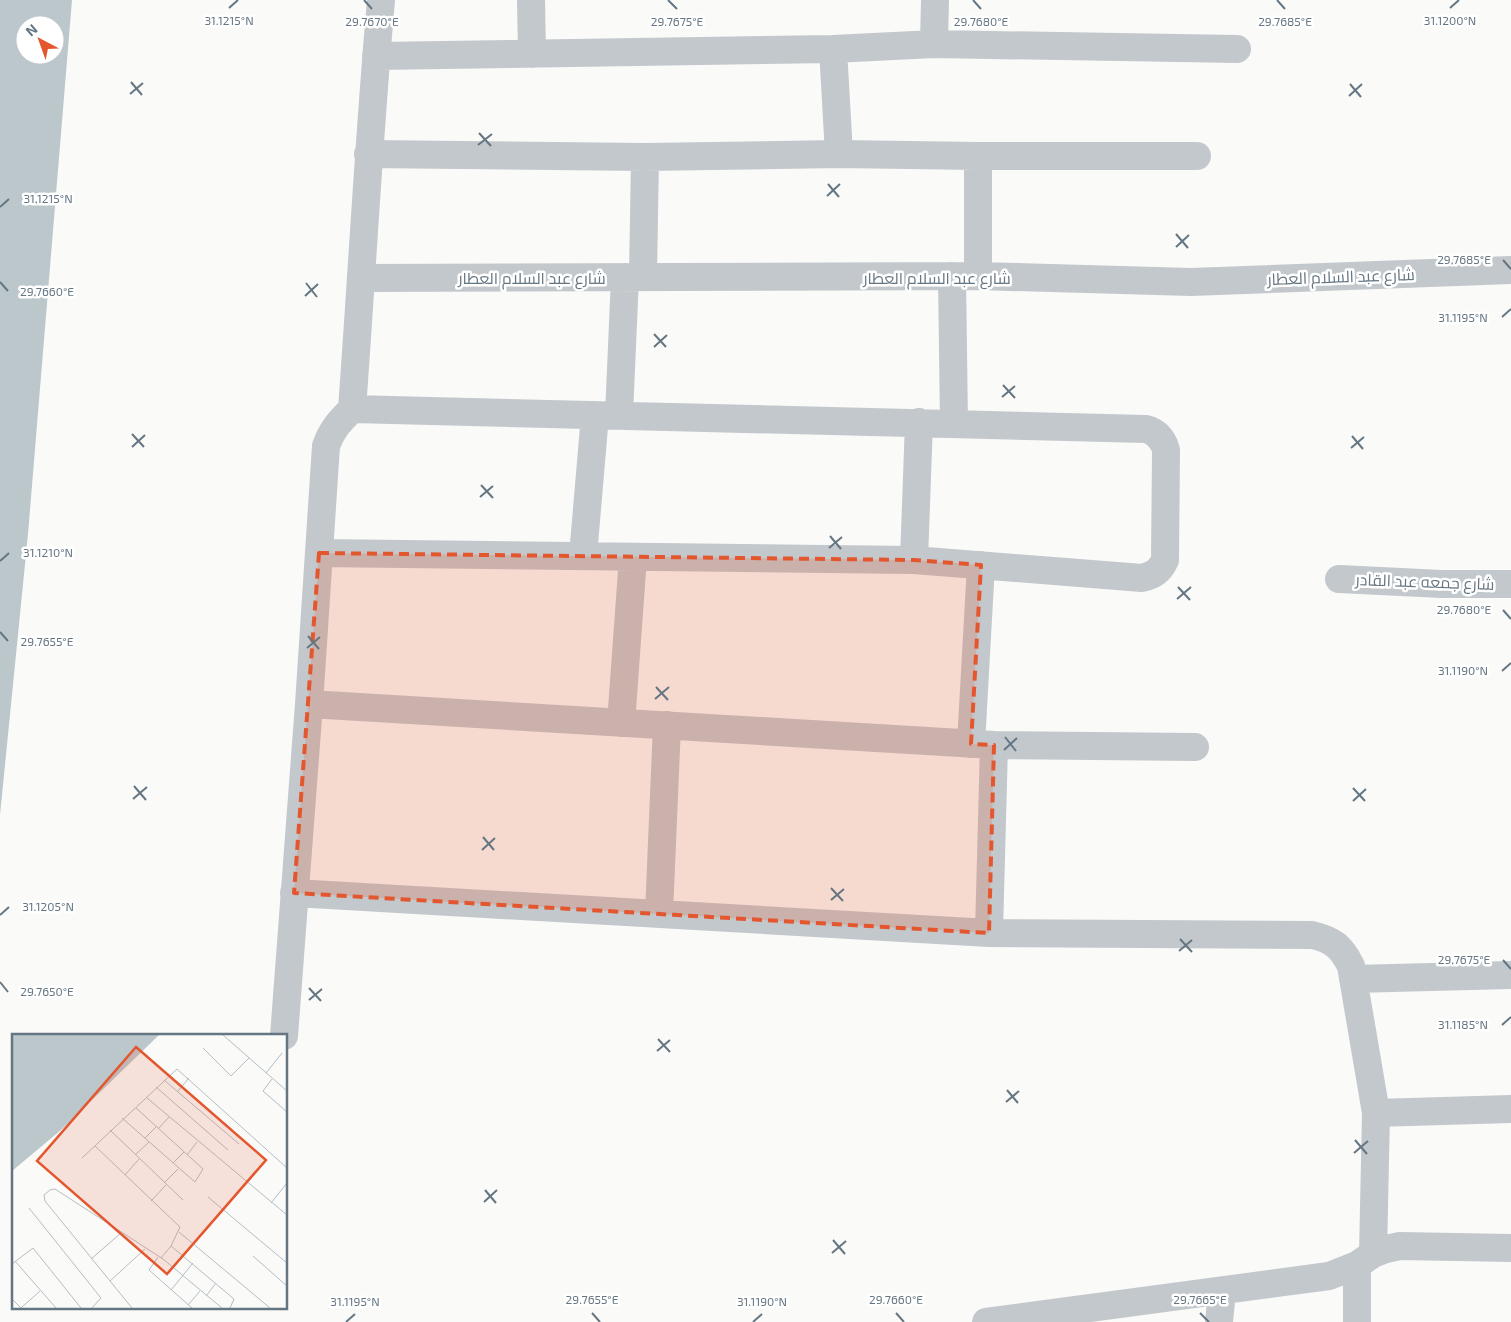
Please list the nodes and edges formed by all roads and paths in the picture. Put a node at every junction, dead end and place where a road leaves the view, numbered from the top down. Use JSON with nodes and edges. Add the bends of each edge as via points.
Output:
{"nodes":[{"id":1,"x":382,"y":0,"type":"edge"},
{"id":2,"x":531,"y":0,"type":"edge"},
{"id":3,"x":935,"y":0,"type":"edge"},
{"id":4,"x":934,"y":44,"type":"junction"},
{"id":5,"x":833,"y":48,"type":"junction"},
{"id":6,"x":1237,"y":49,"type":"dead end"},
{"id":7,"x":532,"y":54,"type":"junction"},
{"id":8,"x":376,"y":56,"type":"junction"},
{"id":9,"x":368,"y":154,"type":"junction"},
{"id":10,"x":839,"y":154,"type":"junction"},
{"id":11,"x":978,"y":156,"type":"junction"},
{"id":12,"x":1198,"y":156,"type":"dead end"},
{"id":13,"x":645,"y":157,"type":"junction"},
{"id":14,"x":1511,"y":270,"type":"edge"},
{"id":15,"x":965,"y":276,"type":"junction"},
{"id":16,"x":634,"y":277,"type":"junction"},
{"id":17,"x":362,"y":278,"type":"junction"},
{"id":18,"x":352,"y":409,"type":"junction"},
{"id":19,"x":607,"y":415,"type":"junction"},
{"id":20,"x":919,"y":422,"type":"junction"},
{"id":21,"x":954,"y":424,"type":"junction"},
{"id":22,"x":319,"y":553,"type":"junction"},
{"id":23,"x":583,"y":556,"type":"junction"},
{"id":24,"x":634,"y":557,"type":"junction"},
{"id":25,"x":914,"y":560,"type":"junction"},
{"id":26,"x":982,"y":565,"type":"junction"},
{"id":27,"x":1339,"y":579,"type":"dead end"},
{"id":28,"x":1511,"y":584,"type":"edge"},
{"id":29,"x":309,"y":704,"type":"junction"},
{"id":30,"x":621,"y":723,"type":"junction"},
{"id":31,"x":667,"y":725,"type":"junction"},
{"id":32,"x":982,"y":745,"type":"junction"},
{"id":33,"x":1194,"y":747,"type":"dead end"},
{"id":34,"x":294,"y":893,"type":"junction"},
{"id":35,"x":659,"y":914,"type":"junction"},
{"id":36,"x":989,"y":933,"type":"junction"},
{"id":37,"x":1511,"y":975,"type":"edge"},
{"id":38,"x":1353,"y":979,"type":"junction"},
{"id":39,"x":284,"y":1034,"type":"edge"},
{"id":40,"x":1511,"y":1109,"type":"edge"},
{"id":41,"x":1376,"y":1113,"type":"junction"},
{"id":42,"x":1511,"y":1248,"type":"edge"},
{"id":43,"x":1365,"y":1260,"type":"junction"},
{"id":44,"x":1222,"y":1291,"type":"junction"},
{"id":45,"x":986,"y":1322,"type":"edge"},
{"id":46,"x":1218,"y":1322,"type":"edge"},
{"id":47,"x":1357,"y":1322,"type":"edge"}],
"edges":[{"from":1,"to":8,"type":"street"},
{"from":2,"to":7,"type":"street"},
{"from":3,"to":4,"type":"street"},
{"from":4,"to":5,"type":"street"},
{"from":4,"to":6,"type":"street"},
{"from":5,"to":7,"type":"street"},
{"from":5,"to":10,"type":"street"},
{"from":7,"to":8,"type":"street"},
{"from":8,"to":9,"type":"street"},
{"from":9,"to":13,"type":"street"},
{"from":9,"to":17,"type":"street"},
{"from":10,"to":11,"type":"street"},
{"from":10,"to":13,"type":"street"},
{"from":11,"to":12,"type":"street"},
{"from":11,"to":15,"type":"street"},
{"from":13,"to":16,"type":"street"},
{"from":14,"to":15,"type":"street","name":"شارع عبد السلام العطار","via":[[1191,282]]},
{"from":15,"to":16,"type":"street","name":"شارع عبد السلام العطار"},
{"from":15,"to":21,"type":"street"},
{"from":16,"to":17,"type":"street","name":"شارع عبد السلام العطار"},
{"from":16,"to":19,"type":"street"},
{"from":17,"to":18,"type":"street"},
{"from":18,"to":19,"type":"street"},
{"from":18,"to":22,"type":"street","via":[[333,429],[326,446]]},
{"from":19,"to":20,"type":"street"},
{"from":19,"to":23,"type":"street"},
{"from":20,"to":21,"type":"street"},
{"from":20,"to":25,"type":"street"},
{"from":21,"to":26,"type":"street","via":[[1146,428],[1159,436],[1166,450],[1166,552],[1162,567],[1156,573],[1142,578]]},
{"from":22,"to":23,"type":"street"},
{"from":22,"to":29,"type":"street"},
{"from":23,"to":24,"type":"street"},
{"from":24,"to":25,"type":"street"},
{"from":24,"to":30,"type":"street"},
{"from":25,"to":26,"type":"street"},
{"from":26,"to":32,"type":"street"},
{"from":27,"to":28,"type":"street","name":"شارع جمعه عبد القادر"},
{"from":29,"to":30,"type":"street"},
{"from":29,"to":34,"type":"street"},
{"from":30,"to":31,"type":"street"},
{"from":31,"to":32,"type":"street"},
{"from":31,"to":35,"type":"street"},
{"from":32,"to":33,"type":"street"},
{"from":32,"to":36,"type":"street"},
{"from":34,"to":35,"type":"street"},
{"from":34,"to":39,"type":"street"},
{"from":35,"to":36,"type":"street"},
{"from":36,"to":38,"type":"street","via":[[1312,935],[1336,944],[1351,966]]},
{"from":37,"to":38,"type":"street"},
{"from":38,"to":41,"type":"street"},
{"from":40,"to":41,"type":"street"},
{"from":41,"to":43,"type":"street"},
{"from":42,"to":43,"type":"street","via":[[1400,1246],[1386,1248]]},
{"from":43,"to":44,"type":"street","via":[[1329,1276]]},
{"from":43,"to":47,"type":"street"},
{"from":44,"to":45,"type":"street"},
{"from":44,"to":46,"type":"street"}]}
